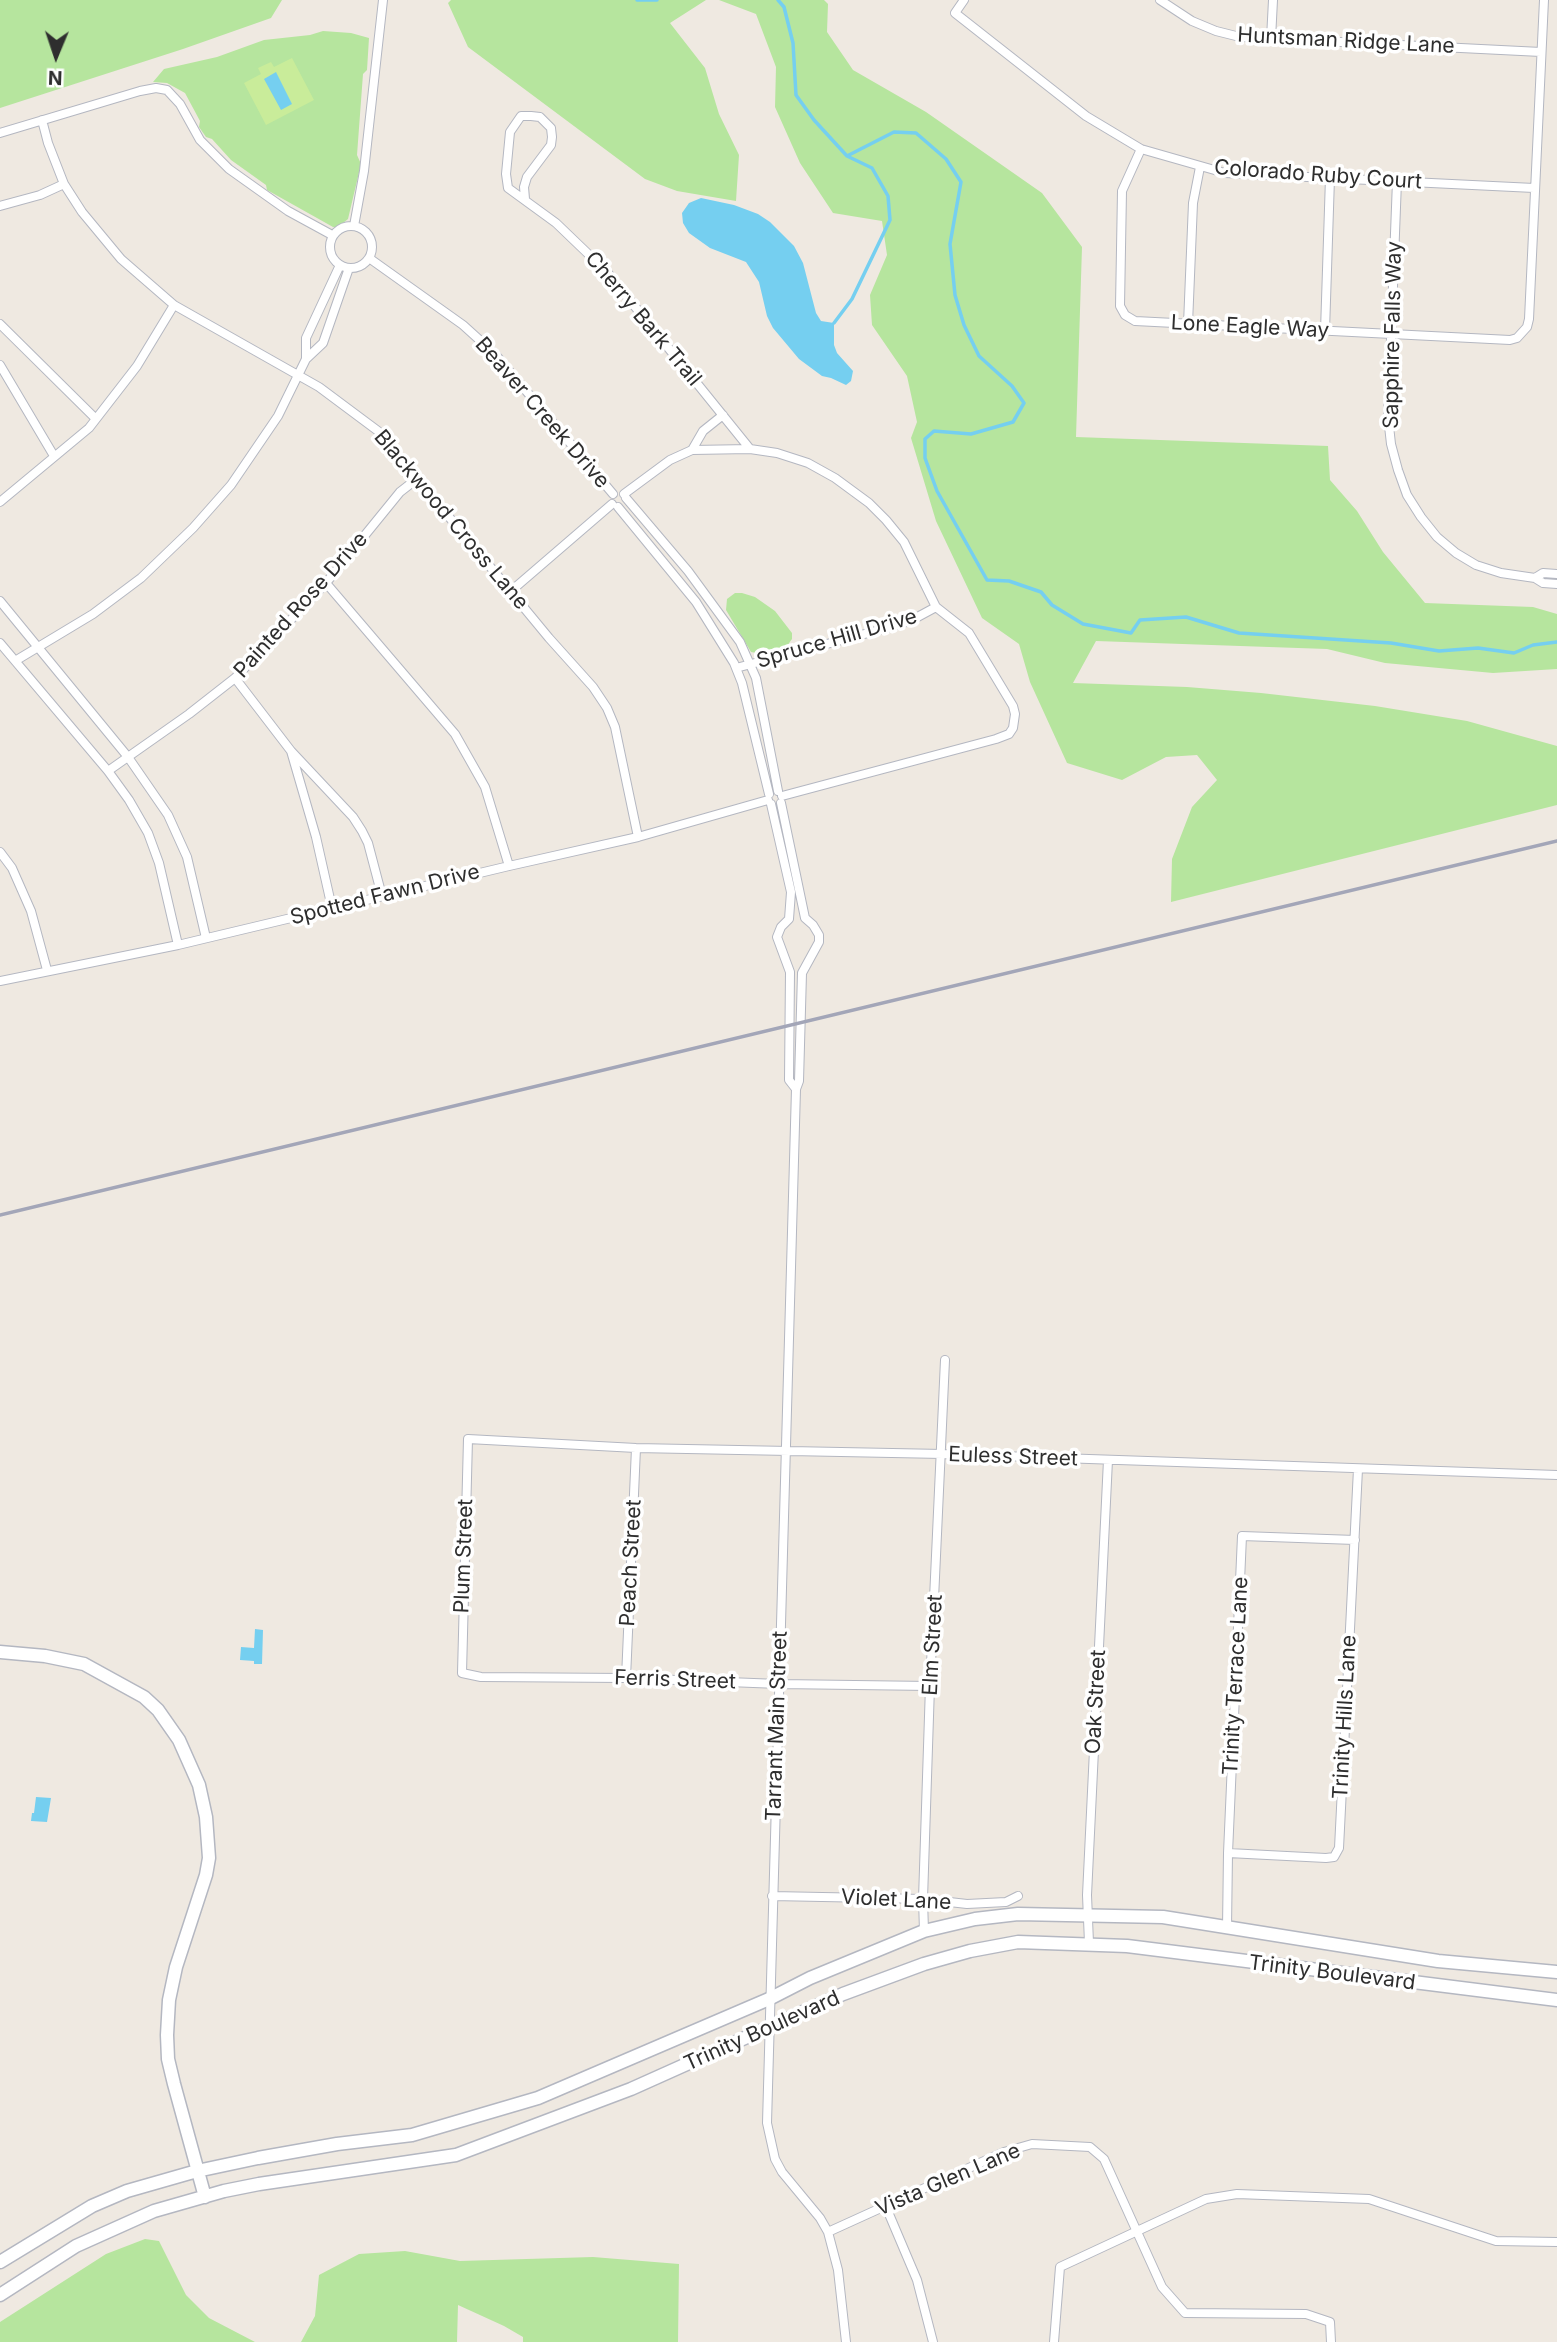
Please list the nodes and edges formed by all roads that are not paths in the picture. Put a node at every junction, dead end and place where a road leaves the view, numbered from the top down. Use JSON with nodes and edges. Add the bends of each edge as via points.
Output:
{"nodes":[{"id":1,"x":383,"y":0,"type":"edge"},
{"id":2,"x":964,"y":0,"type":"edge"},
{"id":3,"x":1160,"y":0,"type":"edge"},
{"id":4,"x":1273,"y":0,"type":"edge"},
{"id":5,"x":1544,"y":0,"type":"edge"},
{"id":6,"x":1271,"y":39,"type":"junction"},
{"id":7,"x":1541,"y":52,"type":"junction"},
{"id":8,"x":42,"y":120,"type":"junction"},
{"id":9,"x":0,"y":133,"type":"edge"},
{"id":10,"x":1141,"y":149,"type":"junction"},
{"id":11,"x":1200,"y":167,"type":"junction"},
{"id":12,"x":1329,"y":177,"type":"junction"},
{"id":13,"x":1397,"y":181,"type":"junction"},
{"id":14,"x":64,"y":184,"type":"junction"},
{"id":15,"x":1534,"y":188,"type":"junction"},
{"id":16,"x":526,"y":199,"type":"junction"},
{"id":17,"x":0,"y":206,"type":"edge"},
{"id":18,"x":355,"y":226,"type":"junction"},
{"id":19,"x":332,"y":235,"type":"junction"},
{"id":20,"x":369,"y":258,"type":"junction"},
{"id":21,"x":345,"y":266,"type":"junction"},
{"id":22,"x":174,"y":305,"type":"junction"},
{"id":23,"x":0,"y":324,"type":"edge"},
{"id":24,"x":1188,"y":324,"type":"junction"},
{"id":25,"x":1325,"y":331,"type":"junction"},
{"id":26,"x":1392,"y":334,"type":"junction"},
{"id":27,"x":306,"y":359,"type":"junction"},
{"id":28,"x":0,"y":365,"type":"edge"},
{"id":29,"x":300,"y":376,"type":"junction"},
{"id":30,"x":723,"y":415,"type":"junction"},
{"id":31,"x":96,"y":419,"type":"junction"},
{"id":32,"x":750,"y":449,"type":"junction"},
{"id":33,"x":692,"y":450,"type":"junction"},
{"id":34,"x":54,"y":456,"type":"junction"},
{"id":35,"x":418,"y":478,"type":"junction"},
{"id":36,"x":613,"y":494,"type":"junction"},
{"id":37,"x":625,"y":496,"type":"junction"},
{"id":38,"x":0,"y":502,"type":"edge"},
{"id":39,"x":615,"y":505,"type":"junction"},
{"id":40,"x":1557,"y":574,"type":"edge"},
{"id":41,"x":1535,"y":578,"type":"junction"},
{"id":42,"x":326,"y":583,"type":"junction"},
{"id":43,"x":1557,"y":584,"type":"edge"},
{"id":44,"x":511,"y":591,"type":"junction"},
{"id":45,"x":0,"y":601,"type":"edge"},
{"id":46,"x":936,"y":607,"type":"junction"},
{"id":47,"x":0,"y":643,"type":"edge"},
{"id":48,"x":38,"y":647,"type":"junction"},
{"id":49,"x":15,"y":661,"type":"junction"},
{"id":50,"x":750,"y":664,"type":"junction"},
{"id":51,"x":736,"y":668,"type":"junction"},
{"id":52,"x":235,"y":678,"type":"junction"},
{"id":53,"x":291,"y":751,"type":"junction"},
{"id":54,"x":128,"y":757,"type":"junction"},
{"id":55,"x":108,"y":771,"type":"junction"},
{"id":56,"x":775,"y":798,"type":"junction"},
{"id":57,"x":638,"y":837,"type":"junction"},
{"id":58,"x":0,"y":852,"type":"edge"},
{"id":59,"x":509,"y":866,"type":"junction"},
{"id":60,"x":382,"y":896,"type":"junction"},
{"id":61,"x":331,"y":908,"type":"junction"},
{"id":62,"x":805,"y":918,"type":"junction"},
{"id":63,"x":789,"y":919,"type":"junction"},
{"id":64,"x":206,"y":938,"type":"junction"},
{"id":65,"x":178,"y":945,"type":"junction"},
{"id":66,"x":47,"y":971,"type":"junction"},
{"id":67,"x":0,"y":981,"type":"edge"},
{"id":68,"x":796,"y":1024,"type":"junction"},
{"id":69,"x":945,"y":1360,"type":"dead end"},
{"id":70,"x":468,"y":1439,"type":"joint"},
{"id":71,"x":636,"y":1448,"type":"junction"},
{"id":72,"x":786,"y":1451,"type":"junction"},
{"id":73,"x":943,"y":1454,"type":"junction"},
{"id":74,"x":1108,"y":1460,"type":"junction"},
{"id":75,"x":1358,"y":1469,"type":"junction"},
{"id":76,"x":1557,"y":1475,"type":"edge"},
{"id":77,"x":1354,"y":1540,"type":"junction"},
{"id":78,"x":0,"y":1653,"type":"edge"},
{"id":79,"x":462,"y":1672,"type":"joint"},
{"id":80,"x":626,"y":1678,"type":"junction"},
{"id":81,"x":779,"y":1684,"type":"junction"},
{"id":82,"x":930,"y":1686,"type":"junction"},
{"id":83,"x":1228,"y":1853,"type":"junction"},
{"id":84,"x":772,"y":1896,"type":"junction"},
{"id":85,"x":1018,"y":1896,"type":"dead end"},
{"id":86,"x":923,"y":1899,"type":"junction"},
{"id":87,"x":1087,"y":1915,"type":"junction"},
{"id":88,"x":1227,"y":1928,"type":"junction"},
{"id":89,"x":925,"y":1931,"type":"junction"},
{"id":90,"x":1089,"y":1943,"type":"junction"},
{"id":91,"x":1557,"y":1972,"type":"edge"},
{"id":92,"x":769,"y":1999,"type":"junction"},
{"id":93,"x":1557,"y":2000,"type":"edge"},
{"id":94,"x":768,"y":2029,"type":"junction"},
{"id":95,"x":197,"y":2171,"type":"junction"},
{"id":96,"x":205,"y":2197,"type":"junction"},
{"id":97,"x":886,"y":2207,"type":"junction"},
{"id":98,"x":1137,"y":2231,"type":"junction"},
{"id":99,"x":828,"y":2232,"type":"junction"},
{"id":100,"x":1557,"y":2242,"type":"edge"},
{"id":101,"x":0,"y":2262,"type":"edge"},
{"id":102,"x":0,"y":2295,"type":"edge"},
{"id":103,"x":846,"y":2342,"type":"edge"},
{"id":104,"x":933,"y":2342,"type":"edge"},
{"id":105,"x":1054,"y":2342,"type":"edge"},
{"id":106,"x":1331,"y":2342,"type":"edge"}],
"edges":[{"from":1,"to":18,"type":"street"},
{"from":2,"to":10,"type":"street","name":"Colorado Ruby Court","via":[[955,13],[1086,116]]},
{"from":3,"to":6,"type":"street","name":"Huntsman Ridge Lane","via":[[1192,22],[1216,31]]},
{"from":4,"to":6,"type":"street"},
{"from":5,"to":7,"type":"street"},
{"from":6,"to":7,"type":"street","name":"Huntsman Ridge Lane"},
{"from":7,"to":15,"type":"street"},
{"from":8,"to":9,"type":"street"},
{"from":8,"to":14,"type":"street","name":"Blackwood Cross Lane"},
{"from":8,"to":19,"type":"street","via":[[140,91],[167,90],[200,140],[229,169],[288,211]]},
{"from":10,"to":11,"type":"street","name":"Colorado Ruby Court"},
{"from":10,"to":24,"type":"street","name":"Lone Eagle Way","via":[[1122,191],[1121,306],[1125,316],[1135,321]]},
{"from":11,"to":12,"type":"street","name":"Colorado Ruby Court","via":[[1225,173]]},
{"from":11,"to":24,"type":"street","via":[[1193,203]]},
{"from":12,"to":13,"type":"street","name":"Colorado Ruby Court"},
{"from":12,"to":25,"type":"street"},
{"from":13,"to":15,"type":"street","name":"Colorado Ruby Court"},
{"from":13,"to":26,"type":"street","name":"Sapphire Falls Way"},
{"from":14,"to":17,"type":"street"},
{"from":14,"to":22,"type":"street","name":"Blackwood Cross Lane","via":[[121,259]]},
{"from":15,"to":26,"type":"street","name":"Lone Eagle Way","via":[[1529,312],[1523,333],[1510,340]]},
{"from":16,"to":16,"type":"street","name":"Cherry Bark Trail","via":[[508,188],[510,132],[521,116],[540,117],[551,128],[551,145],[527,177]]},
{"from":16,"to":30,"type":"street","name":"Cherry Bark Trail","via":[[607,272]]},
{"from":18,"to":19,"type":"street"},
{"from":18,"to":20,"type":"street","via":[[371,241]]},
{"from":19,"to":21,"type":"street","via":[[331,255]]},
{"from":20,"to":21,"type":"street","via":[[361,265]]},
{"from":20,"to":36,"type":"street","name":"Beaver Creek Drive","via":[[463,325],[495,354]]},
{"from":21,"to":27,"type":"street","via":[[306,338]]},
{"from":21,"to":27,"type":"street","via":[[323,342]]},
{"from":22,"to":29,"type":"street","name":"Blackwood Cross Lane"},
{"from":22,"to":31,"type":"street","via":[[137,366]]},
{"from":23,"to":31,"type":"street"},
{"from":24,"to":25,"type":"street","name":"Lone Eagle Way"},
{"from":25,"to":26,"type":"street","name":"Lone Eagle Way"},
{"from":26,"to":41,"type":"street","name":"Sapphire Falls Way","via":[[1390,430],[1408,495],[1437,537],[1456,553],[1501,573]]},
{"from":27,"to":29,"type":"street"},
{"from":28,"to":34,"type":"street"},
{"from":29,"to":35,"type":"street","name":"Blackwood Cross Lane","via":[[378,430]]},
{"from":29,"to":48,"type":"street","via":[[231,485],[193,528],[141,578]]},
{"from":30,"to":32,"type":"street","name":"Cherry Bark Trail"},
{"from":30,"to":33,"type":"street","via":[[702,431]]},
{"from":31,"to":34,"type":"street"},
{"from":32,"to":33,"type":"street"},
{"from":32,"to":46,"type":"street","via":[[808,463],[869,503],[904,542]]},
{"from":33,"to":37,"type":"street","via":[[670,460]]},
{"from":34,"to":38,"type":"street"},
{"from":35,"to":42,"type":"street","name":"Painted Rose Drive","via":[[400,492]]},
{"from":35,"to":44,"type":"street","name":"Blackwood Cross Lane"},
{"from":36,"to":37,"type":"street"},
{"from":36,"to":39,"type":"street"},
{"from":37,"to":39,"type":"street","via":[[624,504]]},
{"from":37,"to":50,"type":"street","name":"Beaver Creek Drive","via":[[720,613]]},
{"from":39,"to":44,"type":"street"},
{"from":39,"to":51,"type":"street","name":"Beaver Creek Drive","via":[[696,602]]},
{"from":40,"to":41,"type":"street","name":"Sapphire Falls Way","via":[[1542,573]]},
{"from":41,"to":43,"type":"street","name":"Sapphire Falls Way"},
{"from":42,"to":52,"type":"street","name":"Painted Rose Drive"},
{"from":42,"to":59,"type":"street","via":[[455,734],[485,788]]},
{"from":44,"to":57,"type":"street","name":"Blackwood Cross Lane","via":[[607,708]]},
{"from":45,"to":48,"type":"street"},
{"from":46,"to":50,"type":"street","name":"Spruce Hill Drive","via":[[891,627]]},
{"from":46,"to":56,"type":"street","name":"Spotted Fawn Drive","via":[[969,633],[1013,706],[1009,734]]},
{"from":47,"to":49,"type":"street"},
{"from":48,"to":49,"type":"street"},
{"from":48,"to":54,"type":"street"},
{"from":49,"to":55,"type":"street"},
{"from":50,"to":51,"type":"street","name":"Spruce Hill Drive"},
{"from":50,"to":56,"type":"street","name":"Beaver Creek Drive","via":[[760,695]]},
{"from":51,"to":56,"type":"street","name":"Beaver Creek Drive"},
{"from":52,"to":53,"type":"street"},
{"from":52,"to":54,"type":"street","name":"Painted Rose Drive"},
{"from":53,"to":60,"type":"street","via":[[362,831]]},
{"from":53,"to":61,"type":"street"},
{"from":54,"to":55,"type":"street","name":"Painted Rose Drive"},
{"from":54,"to":64,"type":"street","via":[[180,837]]},
{"from":55,"to":65,"type":"street","via":[[148,833]]},
{"from":56,"to":57,"type":"street","name":"Spotted Fawn Drive"},
{"from":56,"to":62,"type":"street","name":"Beaver Creek Drive"},
{"from":56,"to":63,"type":"street","name":"Beaver Creek Drive","via":[[791,892]]},
{"from":57,"to":59,"type":"street","name":"Spotted Fawn Drive"},
{"from":58,"to":66,"type":"street","via":[[31,911]]},
{"from":59,"to":60,"type":"street","name":"Spotted Fawn Drive"},
{"from":60,"to":61,"type":"street","name":"Spotted Fawn Drive"},
{"from":61,"to":64,"type":"street","name":"Spotted Fawn Drive"},
{"from":62,"to":63,"type":"street"},
{"from":62,"to":68,"type":"street","name":"Beaver Creek Drive","via":[[819,935],[819,942],[802,973]]},
{"from":63,"to":68,"type":"street","name":"Beaver Creek Drive","via":[[777,937],[790,972]]},
{"from":64,"to":65,"type":"street","name":"Spotted Fawn Drive"},
{"from":65,"to":66,"type":"street","name":"Spotted Fawn Drive"},
{"from":66,"to":67,"type":"street","name":"Spotted Fawn Drive"},
{"from":68,"to":72,"type":"street","name":"Tarrant Main Street","via":[[789,1080],[796,1089]]},
{"from":69,"to":73,"type":"street","name":"Elm Street"},
{"from":70,"to":71,"type":"street","name":"Euless Street"},
{"from":70,"to":79,"type":"street","name":"Plum Street"},
{"from":71,"to":72,"type":"street","name":"Euless Street"},
{"from":71,"to":80,"type":"street","name":"Peach Street"},
{"from":72,"to":73,"type":"street","name":"Euless Street"},
{"from":72,"to":81,"type":"street","name":"Tarrant Main Street"},
{"from":73,"to":74,"type":"street","name":"Euless Street"},
{"from":73,"to":82,"type":"street","name":"Elm Street"},
{"from":74,"to":75,"type":"street","name":"Euless Street"},
{"from":74,"to":87,"type":"street","name":"Oak Street"},
{"from":75,"to":76,"type":"street","name":"Euless Street"},
{"from":75,"to":77,"type":"street","name":"Trinity Hills Lane"},
{"from":77,"to":83,"type":"street","name":"Trinity Hills Lane","via":[[1339,1848],[1334,1857],[1326,1858]]},
{"from":77,"to":83,"type":"street","name":"Trinity Terrace Lane","via":[[1242,1536]]},
{"from":78,"to":95,"type":"main road","via":[[84,1664],[144,1697],[180,1740],[199,1785],[209,1858],[176,1967],[167,2035],[173,2084]]},
{"from":79,"to":80,"type":"street","name":"Ferris Street","via":[[481,1677]]},
{"from":80,"to":81,"type":"street","name":"Ferris Street"},
{"from":81,"to":82,"type":"street","name":"Ferris Street"},
{"from":81,"to":84,"type":"street","name":"Tarrant Main Street"},
{"from":82,"to":86,"type":"street","name":"Elm Street"},
{"from":83,"to":88,"type":"street","name":"Trinity Terrace Lane"},
{"from":84,"to":86,"type":"street","name":"Violet Lane"},
{"from":84,"to":92,"type":"street","name":"Tarrant Main Street"},
{"from":85,"to":86,"type":"street","name":"Violet Lane","via":[[1006,1902],[967,1904]]},
{"from":86,"to":89,"type":"street","name":"Elm Street"},
{"from":87,"to":88,"type":"main road","name":"Trinity Boulevard","via":[[1163,1917]]},
{"from":87,"to":89,"type":"main road","name":"Trinity Boulevard","via":[[1018,1914]]},
{"from":87,"to":90,"type":"street","name":"Oak Street"},
{"from":88,"to":91,"type":"main road","name":"Trinity Boulevard","via":[[1438,1961]]},
{"from":89,"to":92,"type":"main road","name":"Trinity Boulevard"},
{"from":90,"to":93,"type":"main road","name":"Trinity Boulevard"},
{"from":90,"to":94,"type":"main road","name":"Trinity Boulevard","via":[[1018,1942],[970,1951],[843,1994]]},
{"from":92,"to":94,"type":"street","name":"Tarrant Main Street"},
{"from":92,"to":95,"type":"main road","name":"Trinity Boulevard","via":[[538,2098],[454,2125]]},
{"from":94,"to":96,"type":"main road","name":"Trinity Boulevard","via":[[631,2089],[456,2155],[260,2184]]},
{"from":94,"to":99,"type":"street","name":"Tarrant Main Street","via":[[767,2123],[775,2159]]},
{"from":95,"to":96,"type":"main road"},
{"from":95,"to":101,"type":"main road","name":"Trinity Boulevard","via":[[92,2206]]},
{"from":96,"to":102,"type":"main road","name":"Trinity Boulevard","via":[[113,2227]]},
{"from":97,"to":98,"type":"street","name":"Vista Glen Lane","via":[[1004,2152],[1032,2144],[1090,2147],[1104,2159]]},
{"from":97,"to":99,"type":"street","name":"Vista Glen Lane"},
{"from":97,"to":104,"type":"street","via":[[917,2280]]},
{"from":98,"to":100,"type":"street","via":[[1206,2199],[1237,2194],[1369,2199],[1496,2241]]},
{"from":98,"to":105,"type":"street","via":[[1060,2267]]},
{"from":98,"to":106,"type":"street","name":"Vista Glen Lane","via":[[1162,2287],[1185,2313],[1306,2315],[1330,2322]]},
{"from":99,"to":103,"type":"street","name":"Tarrant Main Street","via":[[838,2270]]}]}
